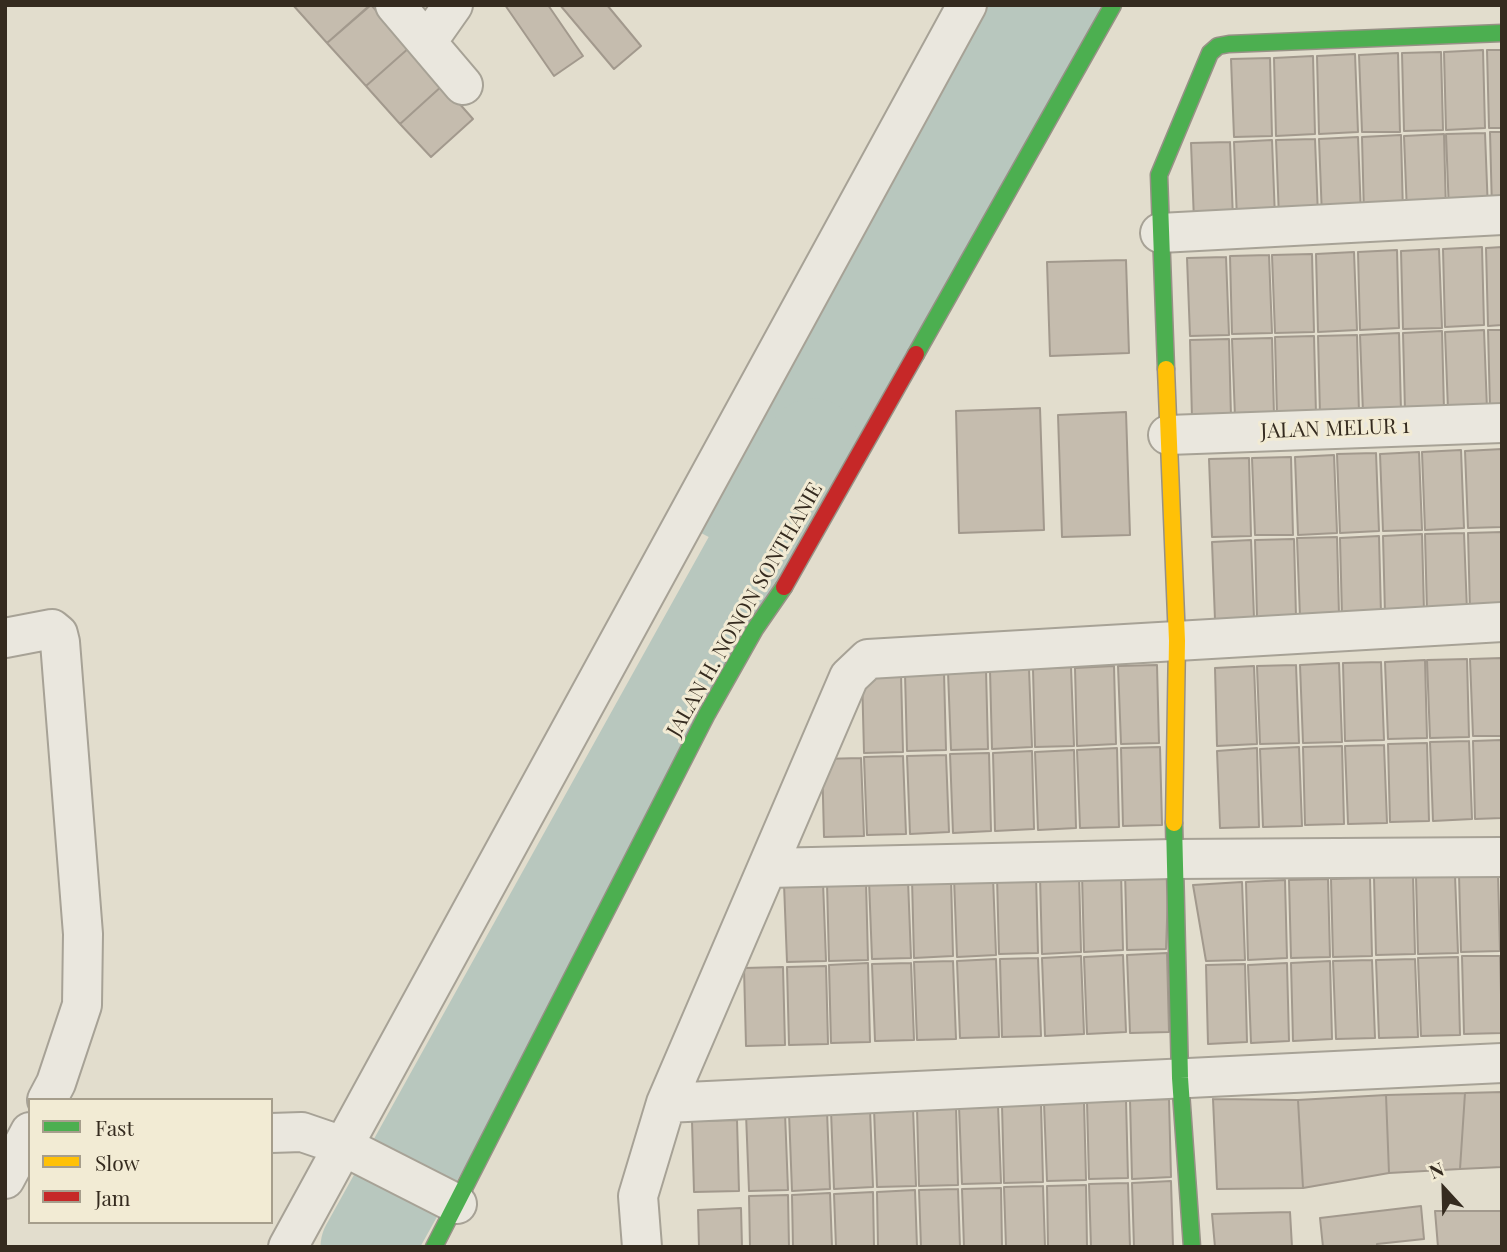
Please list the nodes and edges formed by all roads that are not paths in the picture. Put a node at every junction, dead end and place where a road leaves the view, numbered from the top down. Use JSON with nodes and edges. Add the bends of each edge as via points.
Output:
{"nodes":[{"id":1,"x":396,"y":5,"type":"edge"},
{"id":2,"x":453,"y":5,"type":"edge"},
{"id":3,"x":967,"y":5,"type":"edge"},
{"id":4,"x":1114,"y":5,"type":"edge"},
{"id":5,"x":1502,"y":33,"type":"edge"},
{"id":6,"x":427,"y":42,"type":"junction"},
{"id":7,"x":463,"y":85,"type":"dead end"},
{"id":8,"x":1502,"y":215,"type":"edge"},
{"id":9,"x":1160,"y":233,"type":"junction"},
{"id":10,"x":1502,"y":423,"type":"edge"},
{"id":11,"x":1168,"y":435,"type":"junction"},
{"id":12,"x":1502,"y":622,"type":"edge"},
{"id":13,"x":5,"y":638,"type":"edge"},
{"id":14,"x":1177,"y":641,"type":"junction"},
{"id":15,"x":1502,"y":857,"type":"edge"},
{"id":16,"x":1173,"y":859,"type":"junction"},
{"id":17,"x":767,"y":867,"type":"junction"},
{"id":18,"x":1502,"y":1063,"type":"edge"},
{"id":19,"x":1181,"y":1078,"type":"junction"},
{"id":20,"x":48,"y":1098,"type":"edge"},
{"id":21,"x":666,"y":1104,"type":"junction"},
{"id":22,"x":273,"y":1133,"type":"edge"},
{"id":23,"x":28,"y":1136,"type":"edge"},
{"id":24,"x":352,"y":1151,"type":"junction"},
{"id":25,"x":6,"y":1177,"type":"edge"},
{"id":26,"x":457,"y":1204,"type":"junction"},
{"id":27,"x":288,"y":1247,"type":"edge"},
{"id":28,"x":434,"y":1247,"type":"edge"},
{"id":29,"x":642,"y":1247,"type":"edge"},
{"id":30,"x":1192,"y":1247,"type":"edge"}],
"edges":[{"from":1,"to":6,"type":"street"},
{"from":2,"to":6,"type":"street"},
{"from":3,"to":24,"type":"street"},
{"from":4,"to":26,"type":"street","name":"JALAN H. NONON SONTHANIE","via":[[789,579],[707,713]]},
{"from":5,"to":9,"type":"street","via":[[1218,47],[1210,54],[1159,175]]},
{"from":6,"to":7,"type":"street"},
{"from":8,"to":9,"type":"street"},
{"from":9,"to":11,"type":"street"},
{"from":10,"to":11,"type":"street","name":"JALAN MELUR 1"},
{"from":11,"to":14,"type":"street"},
{"from":12,"to":14,"type":"street"},
{"from":13,"to":20,"type":"street","via":[[52,629],[60,642],[83,934],[82,1006]]},
{"from":14,"to":16,"type":"street"},
{"from":14,"to":17,"type":"street","via":[[868,659],[849,677]]},
{"from":15,"to":16,"type":"street"},
{"from":16,"to":17,"type":"street"},
{"from":16,"to":19,"type":"street"},
{"from":17,"to":21,"type":"street"},
{"from":18,"to":19,"type":"street"},
{"from":19,"to":21,"type":"street"},
{"from":19,"to":30,"type":"street"},
{"from":21,"to":29,"type":"street","via":[[638,1196]]},
{"from":22,"to":24,"type":"street","via":[[302,1132]]},
{"from":23,"to":25,"type":"street"},
{"from":24,"to":26,"type":"street"},
{"from":24,"to":27,"type":"street"},
{"from":26,"to":28,"type":"street","name":"JALAN H. NONON SONTHANIE"}]}
